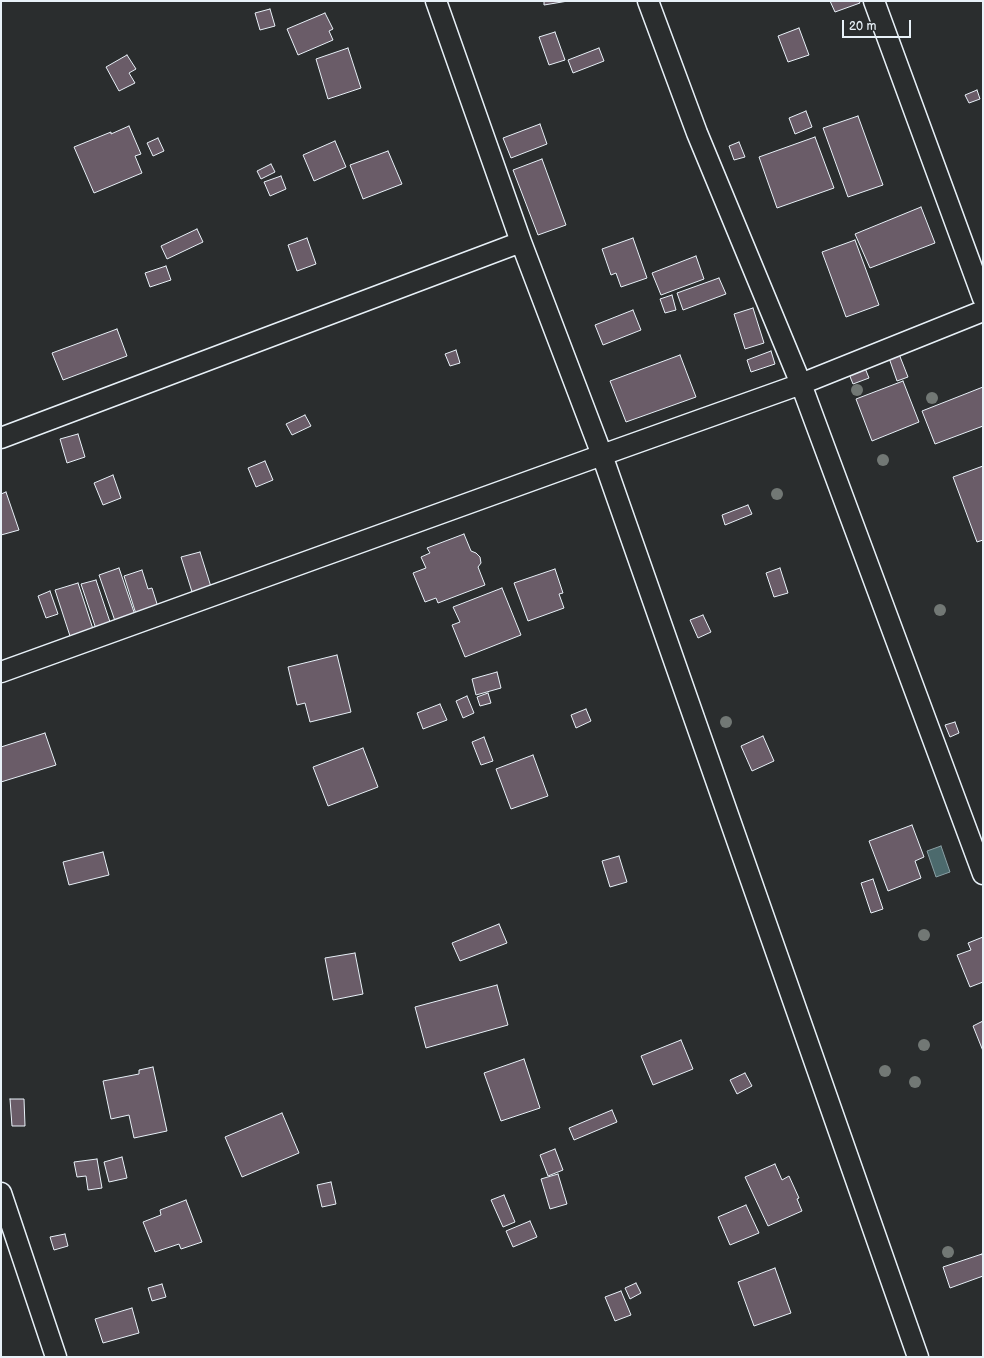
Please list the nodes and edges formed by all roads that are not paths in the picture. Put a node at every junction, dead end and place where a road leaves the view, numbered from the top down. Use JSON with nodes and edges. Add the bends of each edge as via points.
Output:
{"nodes":[{"id":1,"x":436,"y":1,"type":"edge"},
{"id":2,"x":648,"y":1,"type":"edge"},
{"id":3,"x":874,"y":1,"type":"edge"},
{"id":4,"x":521,"y":242,"type":"junction"},
{"id":5,"x":983,"y":298,"type":"edge"},
{"id":6,"x":983,"y":311,"type":"edge"},
{"id":7,"x":800,"y":384,"type":"junction"},
{"id":8,"x":1,"y":438,"type":"edge"},
{"id":9,"x":602,"y":455,"type":"junction"},
{"id":10,"x":1,"y":672,"type":"edge"},
{"id":11,"x":983,"y":874,"type":"edge"},
{"id":12,"x":1,"y":1193,"type":"edge"},
{"id":13,"x":56,"y":1357,"type":"edge"},
{"id":14,"x":918,"y":1357,"type":"edge"}],
"edges":[{"from":1,"to":4,"type":"street"},
{"from":2,"to":7,"type":"street","via":[[697,133]]},
{"from":3,"to":5,"type":"street"},
{"from":4,"to":8,"type":"street"},
{"from":4,"to":9,"type":"street"},
{"from":6,"to":7,"type":"street"},
{"from":7,"to":9,"type":"street"},
{"from":7,"to":11,"type":"street"},
{"from":9,"to":10,"type":"street"},
{"from":9,"to":14,"type":"street"},
{"from":12,"to":13,"type":"street"}]}
